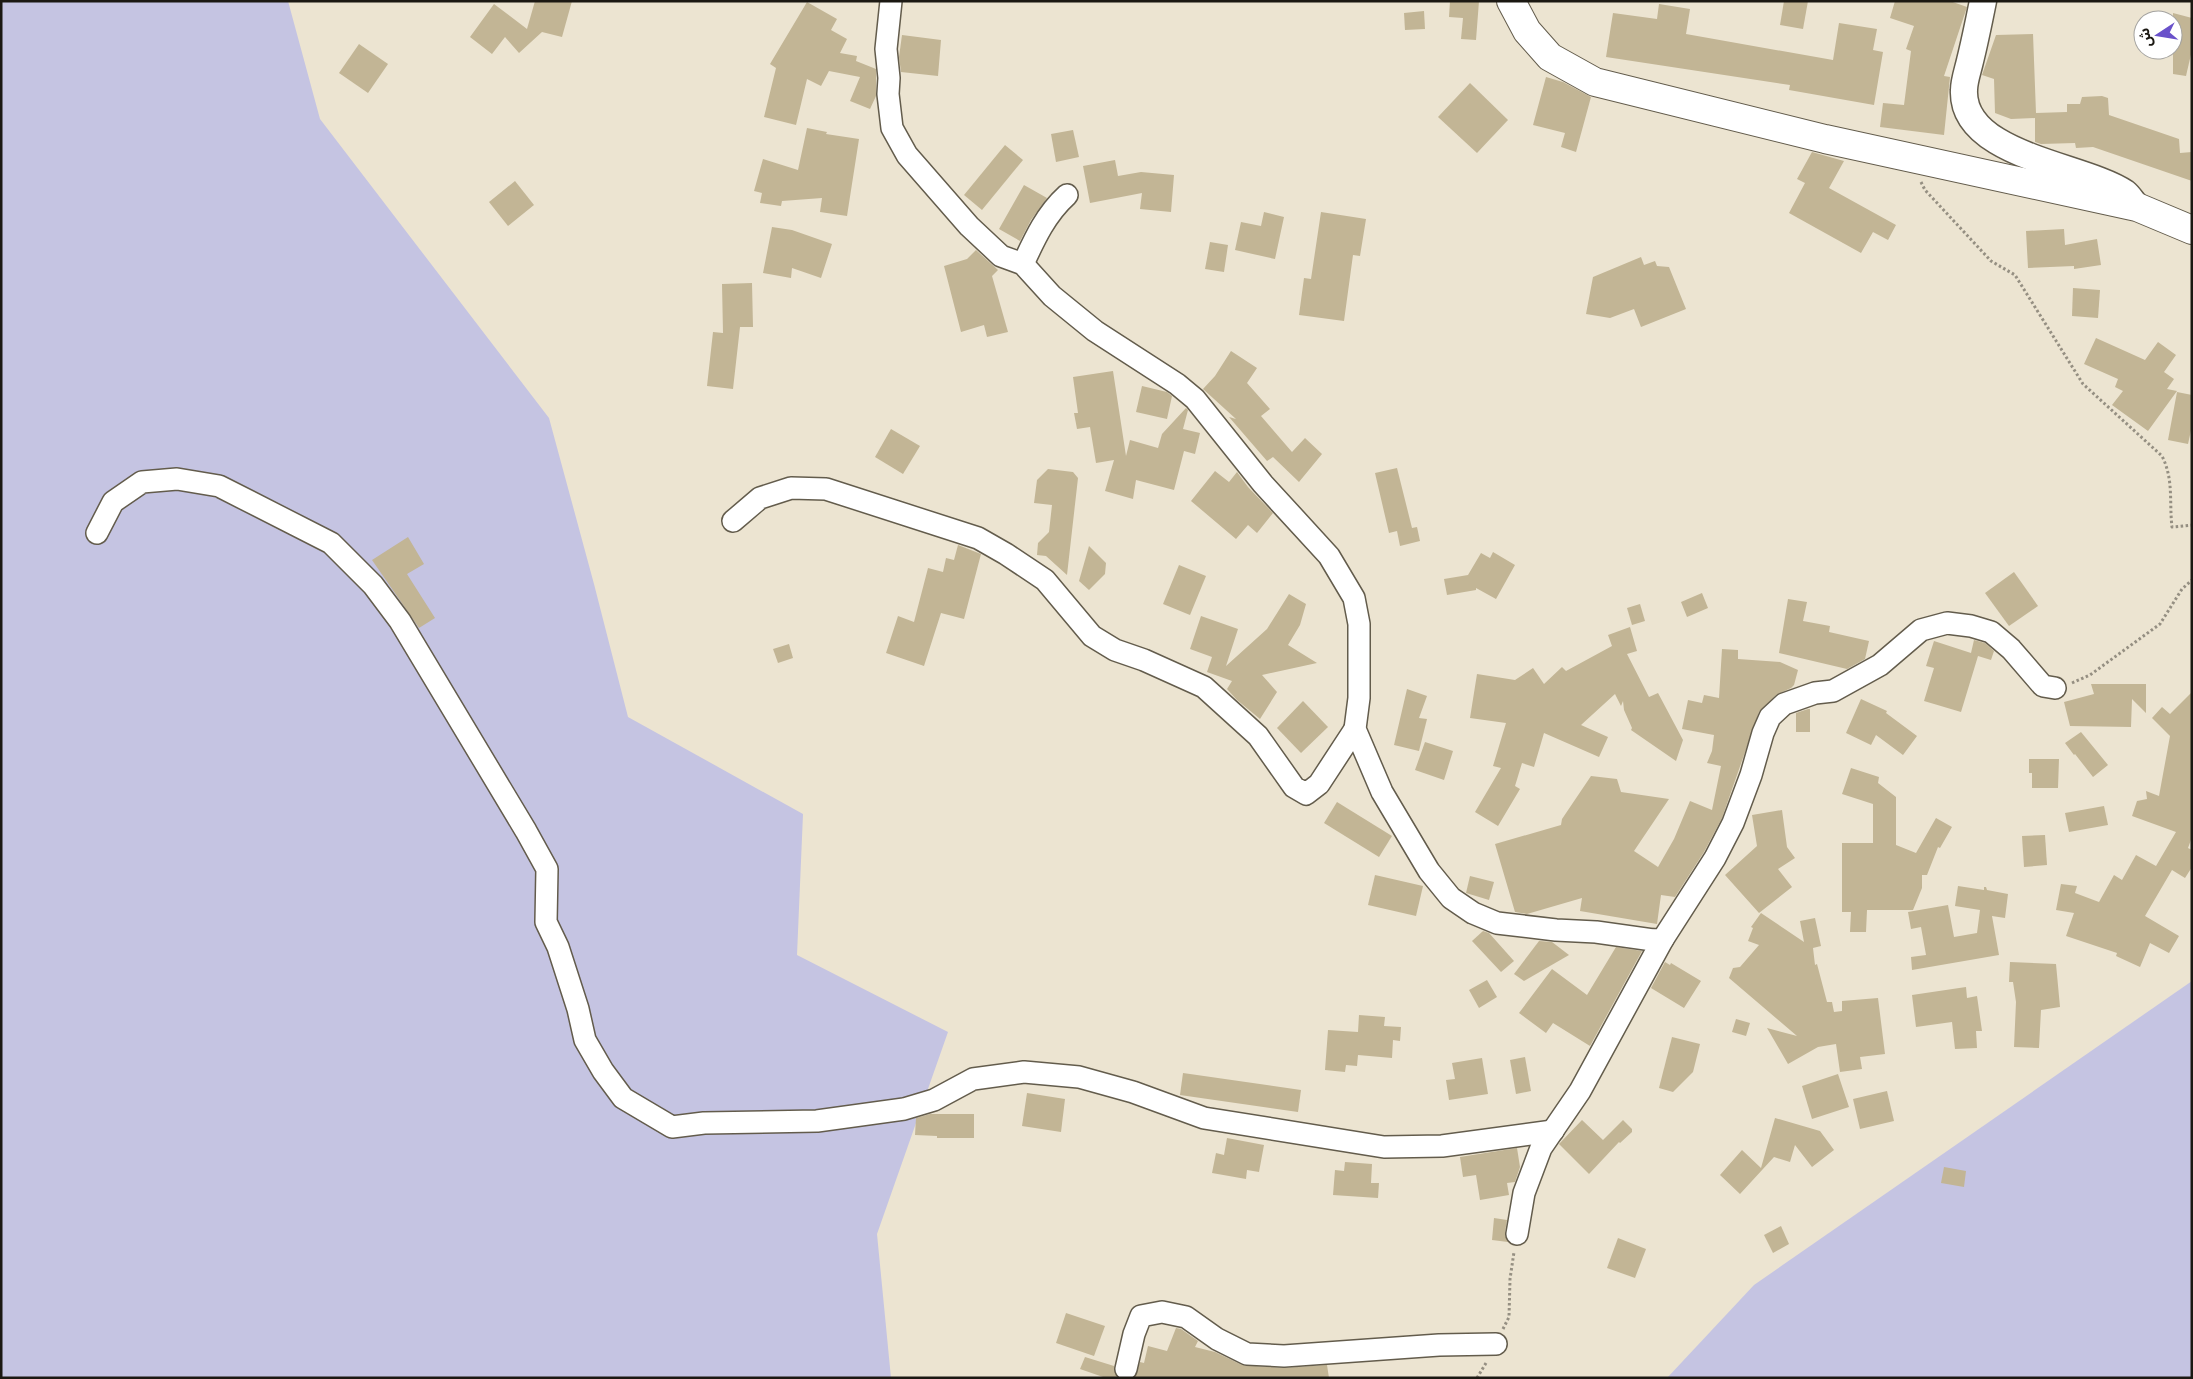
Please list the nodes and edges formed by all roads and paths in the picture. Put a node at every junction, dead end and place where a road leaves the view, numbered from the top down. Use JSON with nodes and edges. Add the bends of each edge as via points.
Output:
{"nodes":[{"id":1,"x":890,"y":1,"type":"edge"},
{"id":2,"x":1511,"y":1,"type":"edge"},
{"id":3,"x":1983,"y":1,"type":"edge"},
{"id":4,"x":1907,"y":157,"type":"junction"},
{"id":5,"x":1067,"y":195,"type":"dead end"},
{"id":6,"x":2137,"y":207,"type":"junction"},
{"id":7,"x":2192,"y":230,"type":"edge"},
{"id":8,"x":1023,"y":264,"type":"junction"},
{"id":9,"x":733,"y":521,"type":"dead end"},
{"id":10,"x":2192,"y":524,"type":"edge"},
{"id":11,"x":98,"y":533,"type":"dead end"},
{"id":12,"x":2192,"y":580,"type":"edge"},
{"id":13,"x":2055,"y":688,"type":"joint"},
{"id":14,"x":1354,"y":729,"type":"junction"},
{"id":15,"x":1663,"y":939,"type":"junction"},
{"id":16,"x":1553,"y":1131,"type":"junction"},
{"id":17,"x":1517,"y":1234,"type":"joint"},
{"id":18,"x":1496,"y":1344,"type":"junction"},
{"id":19,"x":1126,"y":1369,"type":"dead end"},
{"id":20,"x":1477,"y":1378,"type":"edge"}],
"edges":[{"from":1,"to":8,"type":"street","via":[[886,49],[892,128],[907,155],[969,226],[1001,256]]},
{"from":2,"to":4,"type":"main road","via":[[1527,31],[1550,57],[1595,82]]},
{"from":3,"to":6,"type":"street","via":[[1964,90],[1968,112],[1974,121],[1995,140],[2016,151],[2126,193]]},
{"from":4,"to":6,"type":"main road"},
{"from":4,"to":10,"type":"path","via":[[1925,190],[1991,261],[2015,275],[2083,384],[2162,456],[2171,480],[2172,527]]},
{"from":5,"to":8,"type":"street","via":[[1054,206],[1041,226]]},
{"from":6,"to":7,"type":"main road"},
{"from":8,"to":14,"type":"street","via":[[1052,296],[1094,331],[1195,399],[1263,484],[1329,556],[1354,598],[1359,624],[1359,698]]},
{"from":9,"to":14,"type":"street","via":[[760,498],[791,488],[826,489],[978,538],[1045,580],[1092,636],[1115,650],[1204,687],[1258,736],[1294,786],[1306,794],[1319,784]]},
{"from":11,"to":16,"type":"street","via":[[113,502],[142,482],[177,479],[219,486],[330,543],[373,585],[400,620],[547,868],[546,922],[558,947],[585,1040],[602,1071],[623,1098],[672,1127],[704,1123],[817,1121],[904,1109],[934,1100],[973,1079],[1024,1072],[1079,1077],[1133,1092],[1204,1118],[1384,1146],[1442,1146]]},
{"from":12,"to":13,"type":"path","via":[[2182,589],[2160,624],[2090,675]]},
{"from":13,"to":15,"type":"street","via":[[2043,686],[2011,649],[1991,632],[1948,623],[1921,630],[1880,665],[1832,691],[1815,693],[1784,704],[1770,717],[1733,823],[1715,858]]},
{"from":14,"to":15,"type":"street","via":[[1382,792],[1428,871],[1451,898],[1497,923]]},
{"from":15,"to":16,"type":"street","via":[[1580,1091]]},
{"from":16,"to":17,"type":"street","via":[[1541,1148],[1524,1193]]},
{"from":17,"to":18,"type":"path","via":[[1510,1279],[1509,1317]]},
{"from":18,"to":19,"type":"street","via":[[1284,1356],[1247,1354],[1217,1339],[1186,1317],[1162,1312],[1141,1316]]},
{"from":18,"to":20,"type":"path"}]}
